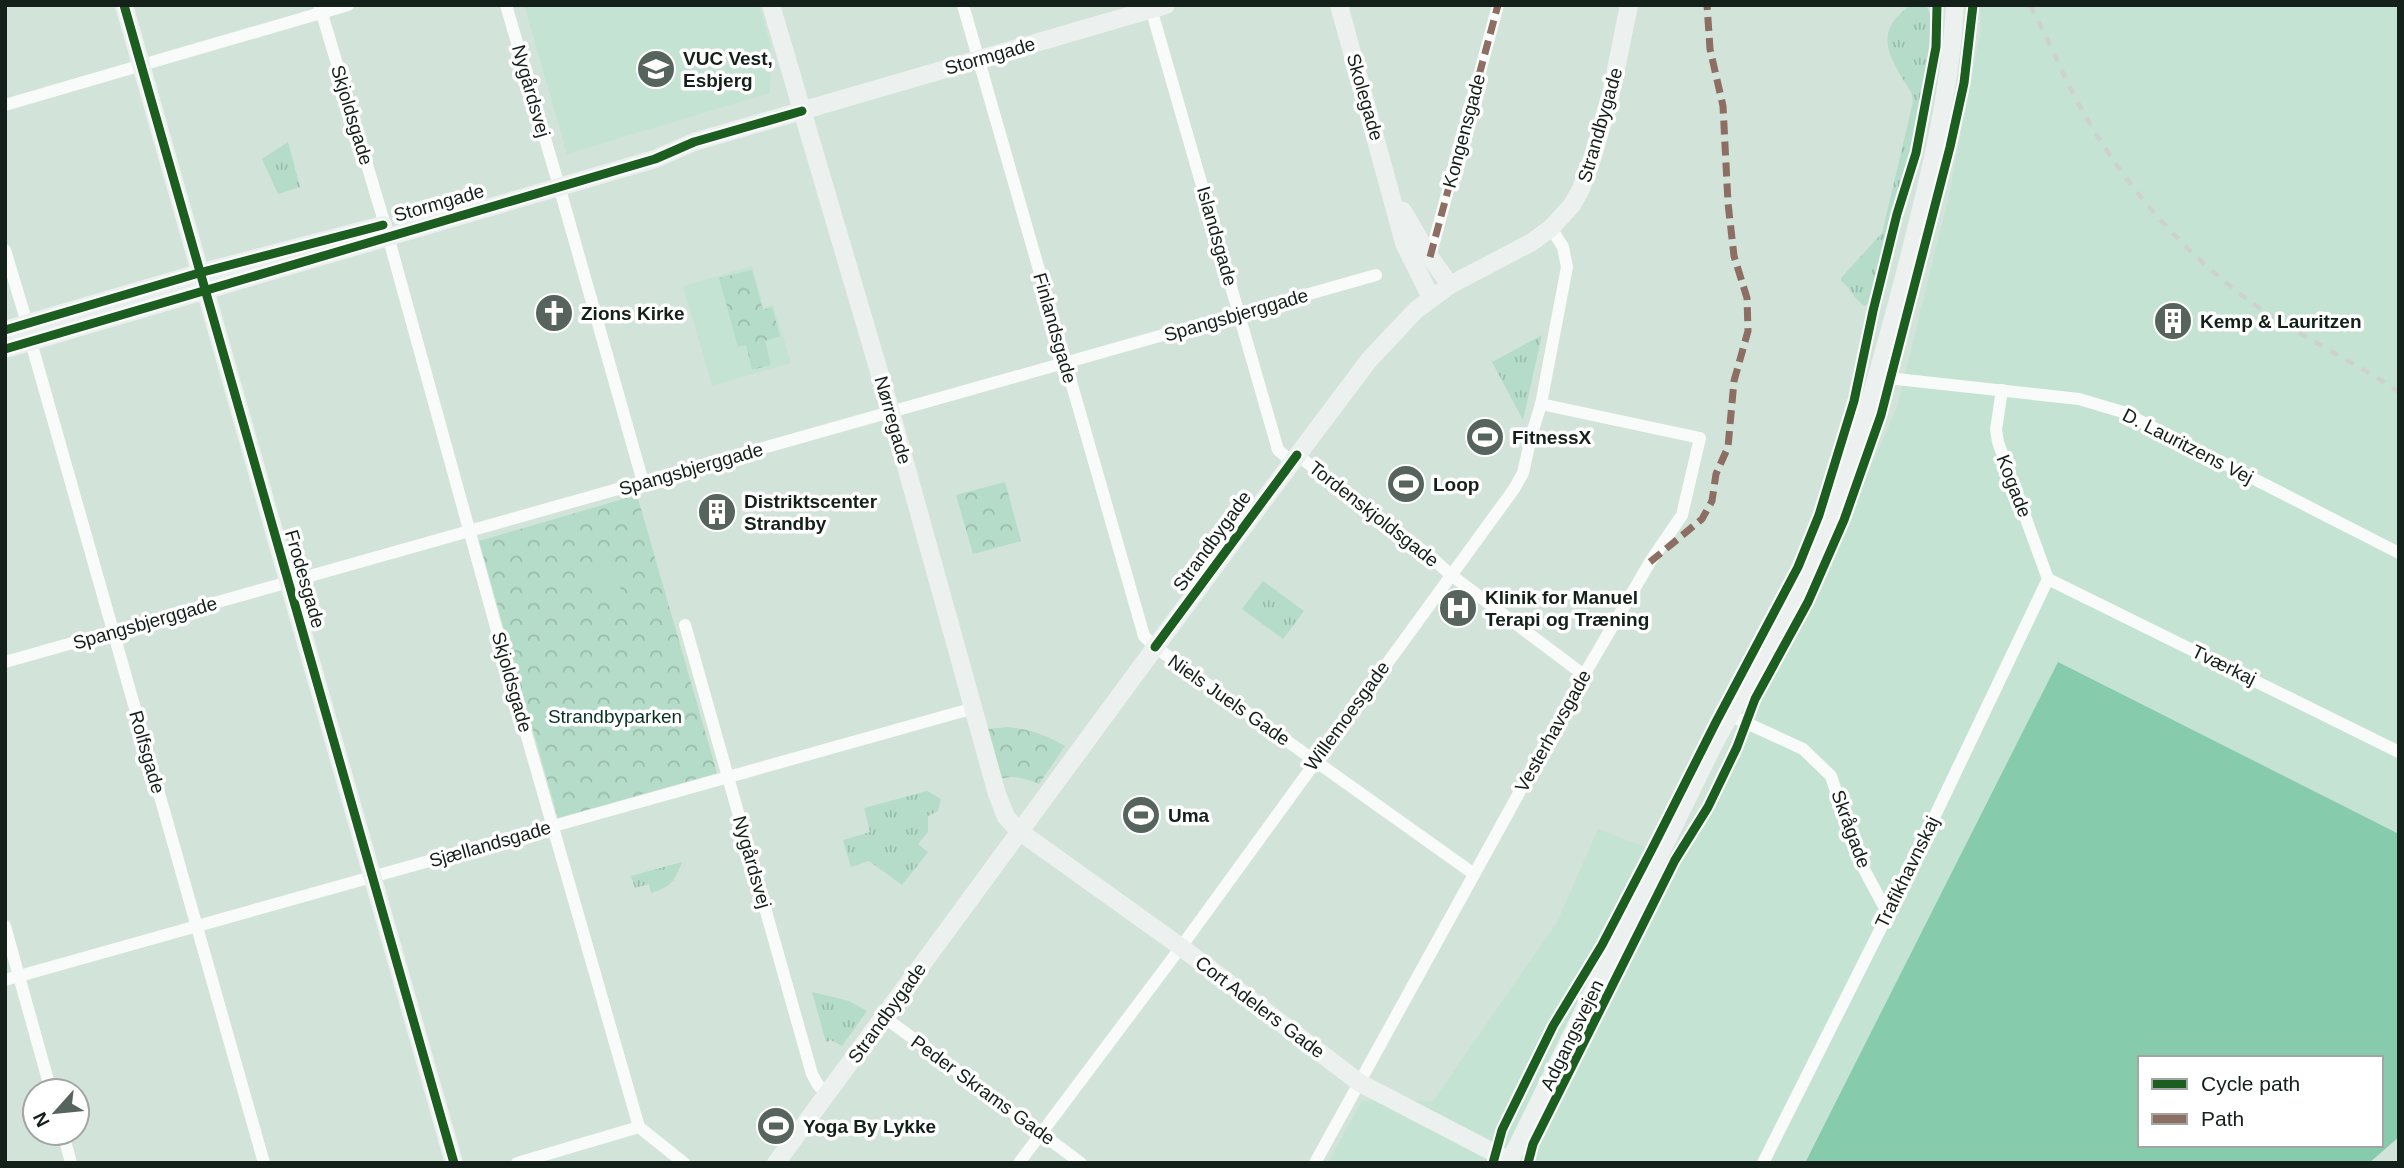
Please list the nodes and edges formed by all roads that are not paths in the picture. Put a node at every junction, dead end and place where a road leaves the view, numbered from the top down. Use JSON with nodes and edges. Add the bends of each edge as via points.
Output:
{"nodes":[{"id":1,"x":124,"y":5,"type":"edge"},
{"id":2,"x":348,"y":5,"type":"edge"},
{"id":3,"x":506,"y":5,"type":"edge"},
{"id":4,"x":771,"y":5,"type":"edge"},
{"id":5,"x":963,"y":5,"type":"edge"},
{"id":6,"x":1339,"y":5,"type":"edge"},
{"id":7,"x":1498,"y":5,"type":"edge"},
{"id":8,"x":1629,"y":5,"type":"edge"},
{"id":9,"x":1955,"y":5,"type":"edge"},
{"id":10,"x":1155,"y":7,"type":"edge"},
{"id":11,"x":320,"y":9,"type":"edge"},
{"id":12,"x":979,"y":60,"type":"junction"},
{"id":13,"x":141,"y":65,"type":"junction"},
{"id":14,"x":5,"y":105,"type":"edge"},
{"id":15,"x":802,"y":111,"type":"junction"},
{"id":16,"x":557,"y":181,"type":"junction"},
{"id":17,"x":1391,"y":189,"type":"junction"},
{"id":18,"x":1551,"y":228,"type":"junction"},
{"id":19,"x":387,"y":231,"type":"junction"},
{"id":20,"x":5,"y":250,"type":"edge"},
{"id":21,"x":1430,"y":257,"type":"junction"},
{"id":22,"x":1376,"y":275,"type":"dead end"},
{"id":23,"x":202,"y":281,"type":"junction"},
{"id":24,"x":1450,"y":285,"type":"junction"},
{"id":25,"x":1431,"y":298,"type":"junction"},
{"id":26,"x":1240,"y":314,"type":"junction"},
{"id":27,"x":27,"y":323,"type":"junction"},
{"id":28,"x":5,"y":330,"type":"edge"},
{"id":29,"x":31,"y":342,"type":"junction"},
{"id":30,"x":5,"y":349,"type":"edge"},
{"id":31,"x":1065,"y":363,"type":"junction"},
{"id":32,"x":1878,"y":377,"type":"junction"},
{"id":33,"x":2002,"y":390,"type":"junction"},
{"id":34,"x":1541,"y":404,"type":"junction"},
{"id":35,"x":891,"y":412,"type":"junction"},
{"id":36,"x":1294,"y":459,"type":"junction"},
{"id":37,"x":643,"y":482,"type":"junction"},
{"id":38,"x":469,"y":531,"type":"junction"},
{"id":39,"x":2399,"y":553,"type":"edge"},
{"id":40,"x":1451,"y":575,"type":"junction"},
{"id":41,"x":2048,"y":579,"type":"junction"},
{"id":42,"x":288,"y":582,"type":"junction"},
{"id":43,"x":685,"y":625,"type":"dead end"},
{"id":44,"x":113,"y":632,"type":"junction"},
{"id":45,"x":1155,"y":647,"type":"junction"},
{"id":46,"x":5,"y":662,"type":"edge"},
{"id":47,"x":1584,"y":675,"type":"junction"},
{"id":48,"x":974,"y":708,"type":"junction"},
{"id":49,"x":1729,"y":715,"type":"junction"},
{"id":50,"x":2399,"y":752,"type":"edge"},
{"id":51,"x":1315,"y":760,"type":"junction"},
{"id":52,"x":729,"y":777,"type":"junction"},
{"id":53,"x":554,"y":826,"type":"junction"},
{"id":54,"x":1020,"y":831,"type":"junction"},
{"id":55,"x":1474,"y":874,"type":"junction"},
{"id":56,"x":372,"y":877,"type":"junction"},
{"id":57,"x":1888,"y":914,"type":"junction"},
{"id":58,"x":5,"y":926,"type":"edge"},
{"id":59,"x":197,"y":926,"type":"junction"},
{"id":60,"x":1181,"y":947,"type":"junction"},
{"id":61,"x":19,"y":976,"type":"junction"},
{"id":62,"x":5,"y":980,"type":"edge"},
{"id":63,"x":884,"y":1017,"type":"junction"},
{"id":64,"x":47,"y":1077,"type":"edge"},
{"id":65,"x":1360,"y":1083,"type":"junction"},
{"id":66,"x":828,"y":1094,"type":"junction"},
{"id":67,"x":639,"y":1127,"type":"junction"},
{"id":68,"x":1041,"y":1133,"type":"junction"},
{"id":69,"x":1511,"y":1162,"type":"edge"},
{"id":70,"x":264,"y":1163,"type":"edge"},
{"id":71,"x":454,"y":1163,"type":"edge"},
{"id":72,"x":517,"y":1163,"type":"edge"},
{"id":73,"x":684,"y":1163,"type":"edge"},
{"id":74,"x":776,"y":1163,"type":"edge"},
{"id":75,"x":1019,"y":1163,"type":"edge"},
{"id":76,"x":1081,"y":1163,"type":"edge"},
{"id":77,"x":1315,"y":1163,"type":"edge"},
{"id":78,"x":1763,"y":1163,"type":"edge"}],
"edges":[{"from":1,"to":13,"type":"street","name":"Frodesgade"},
{"from":2,"to":11,"type":"street"},
{"from":3,"to":16,"type":"street","name":"Nygårdsvej"},
{"from":4,"to":15,"type":"street","name":"Nørregade"},
{"from":5,"to":12,"type":"street","name":"Finlandsgade"},
{"from":6,"to":17,"type":"street","name":"Skolegade"},
{"from":7,"to":21,"type":"street","name":"Kongensgade"},
{"from":8,"to":18,"type":"street","name":"Strandbygade","via":[[1593,156],[1572,205]]},
{"from":9,"to":32,"type":"street","name":"Adgangsvejen","via":[[1936,144]]},
{"from":10,"to":12,"type":"street","name":"Stormgade"},
{"from":10,"to":26,"type":"street","name":"Islandsgade"},
{"from":11,"to":13,"type":"street"},
{"from":11,"to":19,"type":"street","name":"Skjoldsgade"},
{"from":12,"to":15,"type":"street","name":"Stormgade"},
{"from":12,"to":31,"type":"street","name":"Finlandsgade"},
{"from":13,"to":14,"type":"street"},
{"from":13,"to":23,"type":"street","name":"Frodesgade"},
{"from":15,"to":16,"type":"street","name":"Stormgade","via":[[694,142],[655,159]]},
{"from":15,"to":35,"type":"street","name":"Nørregade"},
{"from":16,"to":19,"type":"street","name":"Stormgade"},
{"from":16,"to":37,"type":"street","name":"Nygårdsvej"},
{"from":17,"to":21,"type":"street","name":"Skolegade"},
{"from":17,"to":25,"type":"street","name":"Skolegade","via":[[1404,243]]},
{"from":18,"to":24,"type":"street","name":"Strandbygade"},
{"from":18,"to":34,"type":"street","name":"Willemoesgade","via":[[1563,247],[1567,267]]},
{"from":19,"to":23,"type":"street","name":"Stormgade"},
{"from":19,"to":38,"type":"street","name":"Skjoldsgade"},
{"from":20,"to":27,"type":"street"},
{"from":21,"to":24,"type":"street","name":"Skolegade"},
{"from":22,"to":26,"type":"street","name":"Spangsbjerggade"},
{"from":23,"to":27,"type":"street","name":"Stormgade"},
{"from":23,"to":29,"type":"street","name":"Stormgade"},
{"from":23,"to":42,"type":"street","name":"Frodesgade"},
{"from":24,"to":25,"type":"street","name":"Strandbygade"},
{"from":25,"to":36,"type":"street","name":"Strandbygade","via":[[1369,360]]},
{"from":26,"to":31,"type":"street","name":"Spangsbjerggade"},
{"from":26,"to":36,"type":"street","name":"Islandsgade","via":[[1278,450]]},
{"from":27,"to":28,"type":"street","name":"Stormgade"},
{"from":29,"to":30,"type":"street","name":"Stormgade"},
{"from":29,"to":44,"type":"street","name":"Rolfsgade"},
{"from":31,"to":35,"type":"street","name":"Spangsbjerggade"},
{"from":31,"to":45,"type":"street","name":"Finlandsgade","via":[[1140,625]]},
{"from":32,"to":33,"type":"street","name":"D. Lauritzens Vej"},
{"from":32,"to":49,"type":"street","name":"Adgangsvejen","via":[[1828,528],[1783,624]]},
{"from":33,"to":39,"type":"street","name":"D. Lauritzens Vej","via":[[2079,399],[2123,412]]},
{"from":33,"to":41,"type":"street","name":"Kogade","via":[[1998,442]]},
{"from":34,"to":40,"type":"street","name":"Willemoesgade","via":[[1523,473]]},
{"from":34,"to":47,"type":"street","name":"Vesterhavsgade","via":[[1700,438],[1682,515]]},
{"from":35,"to":37,"type":"street","name":"Spangsbjerggade"},
{"from":35,"to":48,"type":"street","name":"Nørregade"},
{"from":36,"to":40,"type":"street","name":"Tordenskjoldsgade"},
{"from":36,"to":45,"type":"street","name":"Strandbygade"},
{"from":37,"to":38,"type":"street","name":"Spangsbjerggade"},
{"from":38,"to":42,"type":"street","name":"Spangsbjerggade"},
{"from":38,"to":53,"type":"street","name":"Skjoldsgade"},
{"from":40,"to":47,"type":"street","name":"Tordenskjoldsgade"},
{"from":40,"to":51,"type":"street","name":"Willemoesgade"},
{"from":41,"to":50,"type":"street","name":"Tværkaj"},
{"from":41,"to":57,"type":"street","name":"Trafikhavnskaj"},
{"from":42,"to":44,"type":"street","name":"Spangsbjerggade"},
{"from":42,"to":56,"type":"street","name":"Frodesgade"},
{"from":43,"to":52,"type":"street","name":"Nygårdsvej"},
{"from":44,"to":46,"type":"street","name":"Spangsbjerggade"},
{"from":44,"to":59,"type":"street","name":"Rolfsgade"},
{"from":45,"to":51,"type":"street","name":"Niels Juels Gade"},
{"from":45,"to":54,"type":"street","name":"Strandbygade"},
{"from":47,"to":55,"type":"street","name":"Vesterhavsgade"},
{"from":48,"to":52,"type":"street","name":"Sjællandsgade"},
{"from":48,"to":54,"type":"street","name":"Nørregade","via":[[997,794],[1006,817]]},
{"from":49,"to":57,"type":"street","name":"Skrågade","via":[[1803,749],[1831,776],[1858,858]]},
{"from":49,"to":69,"type":"street","name":"Adgangsvejen"},
{"from":51,"to":55,"type":"street","name":"Niels Juels Gade"},
{"from":51,"to":60,"type":"street","name":"Willemoesgade"},
{"from":52,"to":53,"type":"street","name":"Sjællandsgade"},
{"from":52,"to":66,"type":"street","name":"Nygårdsvej","via":[[812,1074]]},
{"from":53,"to":56,"type":"street","name":"Sjællandsgade"},
{"from":53,"to":67,"type":"street","name":"Skjoldsgade"},
{"from":54,"to":60,"type":"street","name":"Cort Adelers Gade"},
{"from":54,"to":63,"type":"street","name":"Strandbygade"},
{"from":55,"to":65,"type":"street","name":"Vesterhavsgade"},
{"from":56,"to":59,"type":"street","name":"Sjællandsgade"},
{"from":56,"to":71,"type":"street","name":"Frodesgade"},
{"from":57,"to":78,"type":"street","name":"Trafikhavnskaj"},
{"from":58,"to":61,"type":"street"},
{"from":59,"to":61,"type":"street","name":"Sjællandsgade"},
{"from":59,"to":70,"type":"street","name":"Rolfsgade"},
{"from":60,"to":65,"type":"street","name":"Cort Adelers Gade"},
{"from":60,"to":68,"type":"street","name":"Willemoesgade"},
{"from":61,"to":62,"type":"street","name":"Sjællandsgade"},
{"from":61,"to":64,"type":"street"},
{"from":63,"to":66,"type":"street","name":"Strandbygade"},
{"from":63,"to":68,"type":"street","name":"Peder Skrams Gade"},
{"from":65,"to":69,"type":"street","name":"Cort Adelers Gade"},
{"from":65,"to":77,"type":"street","name":"Vesterhavsgade"},
{"from":66,"to":74,"type":"street","name":"Strandbygade"},
{"from":67,"to":72,"type":"street"},
{"from":67,"to":73,"type":"street"},
{"from":68,"to":75,"type":"street","name":"Willemoesgade"},
{"from":68,"to":76,"type":"street","name":"Peder Skrams Gade"}]}
